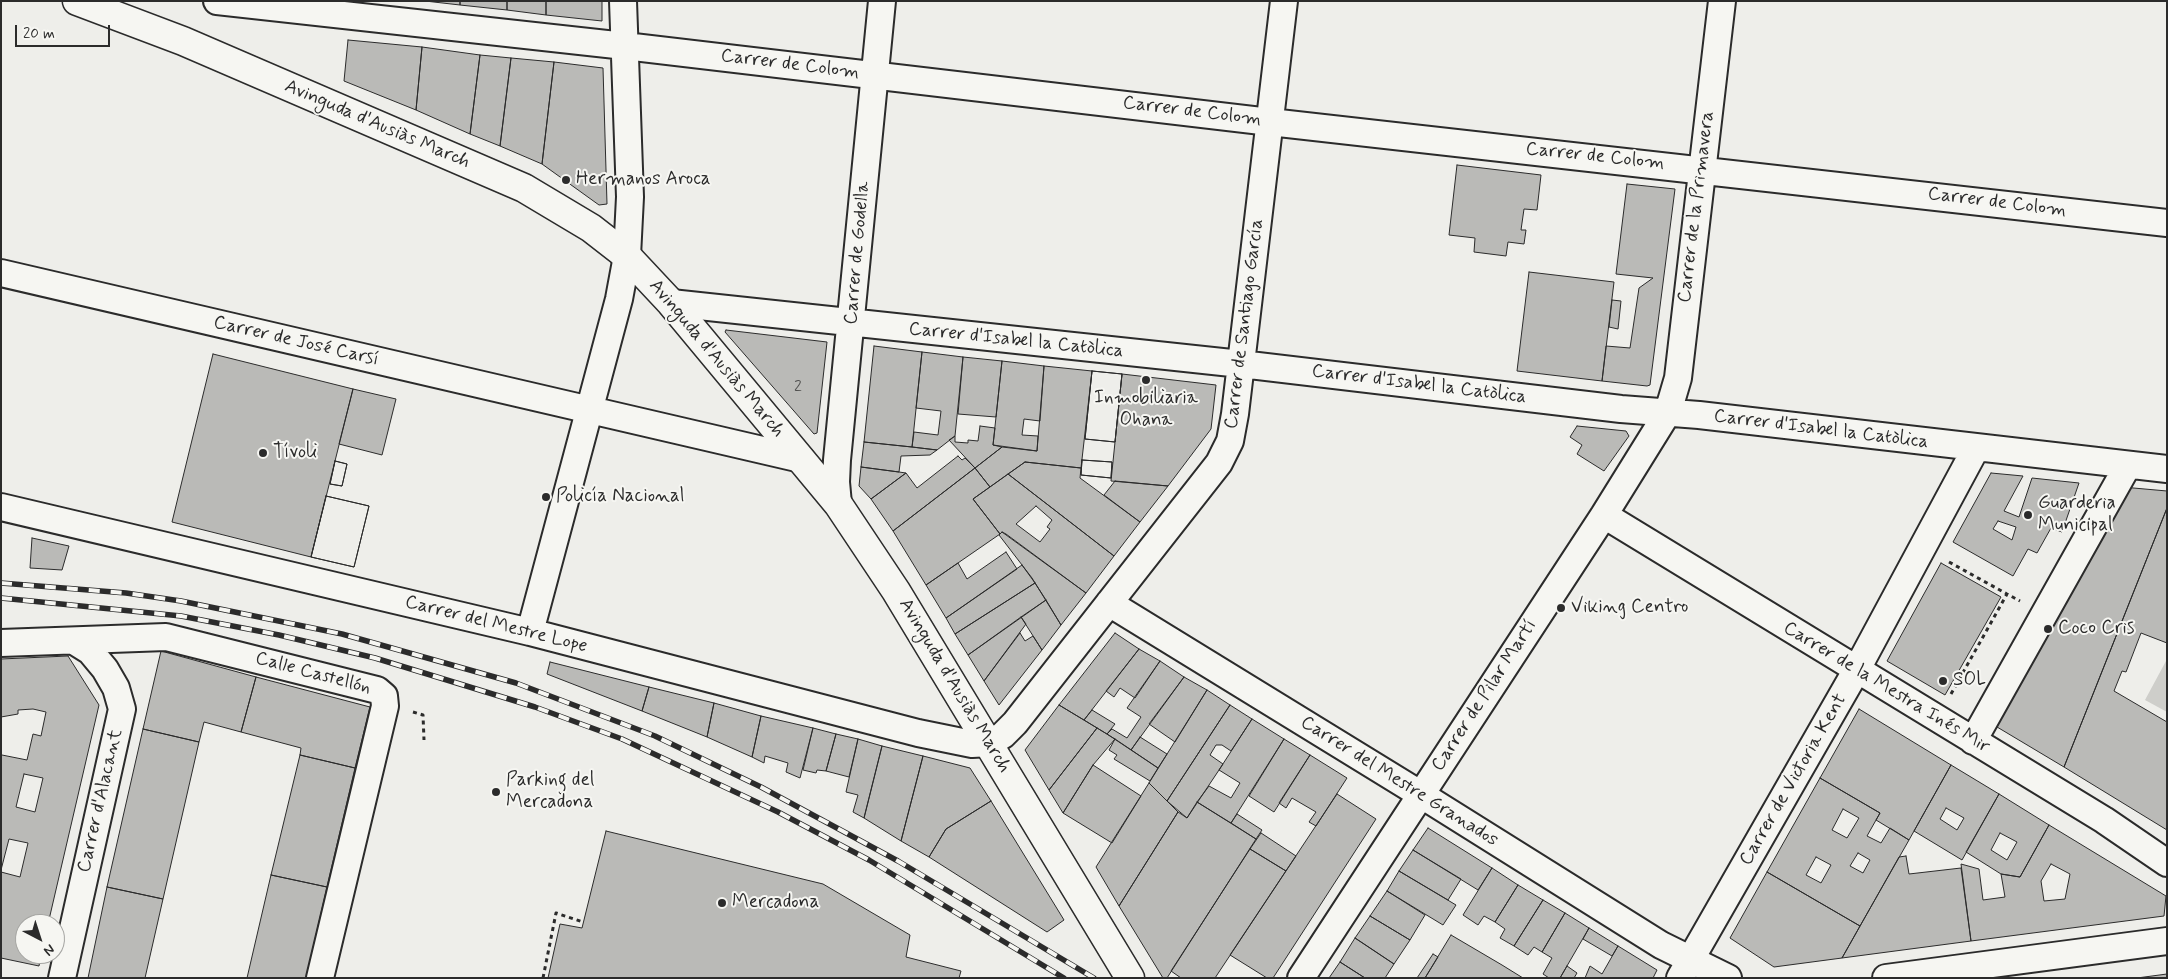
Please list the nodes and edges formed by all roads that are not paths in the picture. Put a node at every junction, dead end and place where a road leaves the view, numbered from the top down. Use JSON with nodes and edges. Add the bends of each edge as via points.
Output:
{"nodes":[{"id":1,"x":77,"y":1,"type":"edge"},
{"id":2,"x":217,"y":1,"type":"edge"},
{"id":3,"x":623,"y":1,"type":"edge"},
{"id":4,"x":882,"y":1,"type":"edge"},
{"id":5,"x":1284,"y":1,"type":"edge"},
{"id":6,"x":1722,"y":1,"type":"edge"},
{"id":7,"x":625,"y":46,"type":"junction"},
{"id":8,"x":873,"y":74,"type":"junction"},
{"id":9,"x":1270,"y":122,"type":"junction"},
{"id":10,"x":1700,"y":169,"type":"junction"},
{"id":11,"x":2167,"y":223,"type":"edge"},
{"id":12,"x":626,"y":256,"type":"junction"},
{"id":13,"x":1,"y":273,"type":"edge"},
{"id":14,"x":671,"y":303,"type":"junction"},
{"id":15,"x":852,"y":323,"type":"junction"},
{"id":16,"x":1241,"y":364,"type":"junction"},
{"id":17,"x":590,"y":412,"type":"junction"},
{"id":18,"x":1668,"y":412,"type":"junction"},
{"id":19,"x":1976,"y":448,"type":"junction"},
{"id":20,"x":801,"y":459,"type":"junction"},
{"id":21,"x":2128,"y":465,"type":"junction"},
{"id":22,"x":2167,"y":469,"type":"edge"},
{"id":23,"x":838,"y":504,"type":"junction"},
{"id":24,"x":1,"y":507,"type":"edge"},
{"id":25,"x":1604,"y":515,"type":"junction"},
{"id":26,"x":1109,"y":603,"type":"junction"},
{"id":27,"x":530,"y":632,"type":"junction"},
{"id":28,"x":74,"y":641,"type":"junction"},
{"id":29,"x":1,"y":643,"type":"edge"},
{"id":30,"x":1856,"y":671,"type":"junction"},
{"id":31,"x":1973,"y":741,"type":"junction"},
{"id":32,"x":990,"y":743,"type":"junction"},
{"id":33,"x":1420,"y":794,"type":"junction"},
{"id":34,"x":2167,"y":863,"type":"edge"},
{"id":35,"x":2167,"y":941,"type":"edge"},
{"id":36,"x":1686,"y":968,"type":"edge"},
{"id":37,"x":62,"y":978,"type":"edge"},
{"id":38,"x":320,"y":978,"type":"edge"},
{"id":39,"x":1130,"y":978,"type":"edge"},
{"id":40,"x":1301,"y":978,"type":"edge"},
{"id":41,"x":1728,"y":978,"type":"edge"},
{"id":42,"x":1886,"y":978,"type":"edge"}],
"edges":[{"from":1,"to":12,"type":"street","name":"Avinguda d'Ausiàs March","via":[[184,40],[524,188],[591,228]]},
{"from":2,"to":7,"type":"street","name":"Carrer de Colom"},
{"from":3,"to":7,"type":"street"},
{"from":4,"to":8,"type":"street","name":"Carrer de Godella"},
{"from":5,"to":9,"type":"street","name":"Carrer de Santiago García"},
{"from":6,"to":10,"type":"street","name":"Carrer de la Primavera"},
{"from":7,"to":8,"type":"street","name":"Carrer de Colom"},
{"from":7,"to":12,"type":"street","via":[[630,215]]},
{"from":8,"to":9,"type":"street","name":"Carrer de Colom"},
{"from":8,"to":15,"type":"street","name":"Carrer de Godella"},
{"from":9,"to":10,"type":"street","name":"Carrer de Colom"},
{"from":9,"to":16,"type":"street","name":"Carrer de Santiago García"},
{"from":10,"to":11,"type":"street","name":"Carrer de Colom"},
{"from":10,"to":18,"type":"street","name":"Carrer de la Primavera","via":[[1678,378]]},
{"from":12,"to":14,"type":"street","name":"Avinguda d'Ausiàs March"},
{"from":12,"to":17,"type":"street","via":[[620,299]]},
{"from":13,"to":17,"type":"street","name":"Carrer de José Carsí"},
{"from":14,"to":15,"type":"street","name":"Carrer d'Isabel la Catòlica"},
{"from":14,"to":20,"type":"street","name":"Avinguda d'Ausiàs March"},
{"from":15,"to":16,"type":"street","name":"Carrer d'Isabel la Catòlica"},
{"from":15,"to":23,"type":"street","name":"Carrer de Godella","via":[[837,460]]},
{"from":16,"to":18,"type":"street","name":"Carrer d'Isabel la Catòlica"},
{"from":16,"to":26,"type":"street","name":"Carrer de Santiago García","via":[[1233,431],[1226,451]]},
{"from":17,"to":20,"type":"street","name":"Carrer de José Carsí"},
{"from":17,"to":27,"type":"street"},
{"from":18,"to":19,"type":"street","name":"Carrer d'Isabel la Catòlica"},
{"from":18,"to":25,"type":"street","name":"Carrer de Pilar Martí"},
{"from":19,"to":21,"type":"street","name":"Carrer d'Isabel la Catòlica"},
{"from":19,"to":30,"type":"street","name":"Carrer de Victoria Kent"},
{"from":20,"to":23,"type":"street","name":"Avinguda d'Ausiàs March"},
{"from":21,"to":22,"type":"street","name":"Carrer d'Isabel la Catòlica"},
{"from":21,"to":31,"type":"street"},
{"from":23,"to":32,"type":"street","name":"Avinguda d'Ausiàs March"},
{"from":24,"to":27,"type":"street","name":"Carrer del Mestre Lope"},
{"from":25,"to":30,"type":"street","name":"Carrer de la Mestra Inés Mir"},
{"from":25,"to":33,"type":"street","name":"Carrer de Pilar Martí"},
{"from":26,"to":32,"type":"street","name":"Carrer de Santiago García","via":[[1015,723]]},
{"from":26,"to":33,"type":"street","name":"Carrer del Mestre Granados"},
{"from":27,"to":32,"type":"street","name":"Carrer del Mestre Lope","via":[[918,733],[972,744]]},
{"from":28,"to":29,"type":"street"},
{"from":28,"to":37,"type":"street","name":"Carrer d'Alacant","via":[[90,652],[105,669],[116,688],[122,709]]},
{"from":28,"to":38,"type":"street","name":"Calle Castellón","via":[[166,637],[377,690],[384,696],[385,706]]},
{"from":30,"to":31,"type":"street","name":"Carrer de la Mestra Inés Mir"},
{"from":30,"to":36,"type":"street","name":"Carrer de Victoria Kent"},
{"from":31,"to":34,"type":"street","name":"Carrer de la Mestra Inés Mir","via":[[2104,820]]},
{"from":32,"to":39,"type":"street","name":"Avinguda d'Ausiàs March"},
{"from":33,"to":36,"type":"street","name":"Carrer del Mestre Granados","via":[[1661,945]]},
{"from":33,"to":40,"type":"street","name":"Carrer de Pilar Martí"},
{"from":35,"to":42,"type":"street"},
{"from":36,"to":41,"type":"street","name":"Carrer del Mestre Granados"}]}
